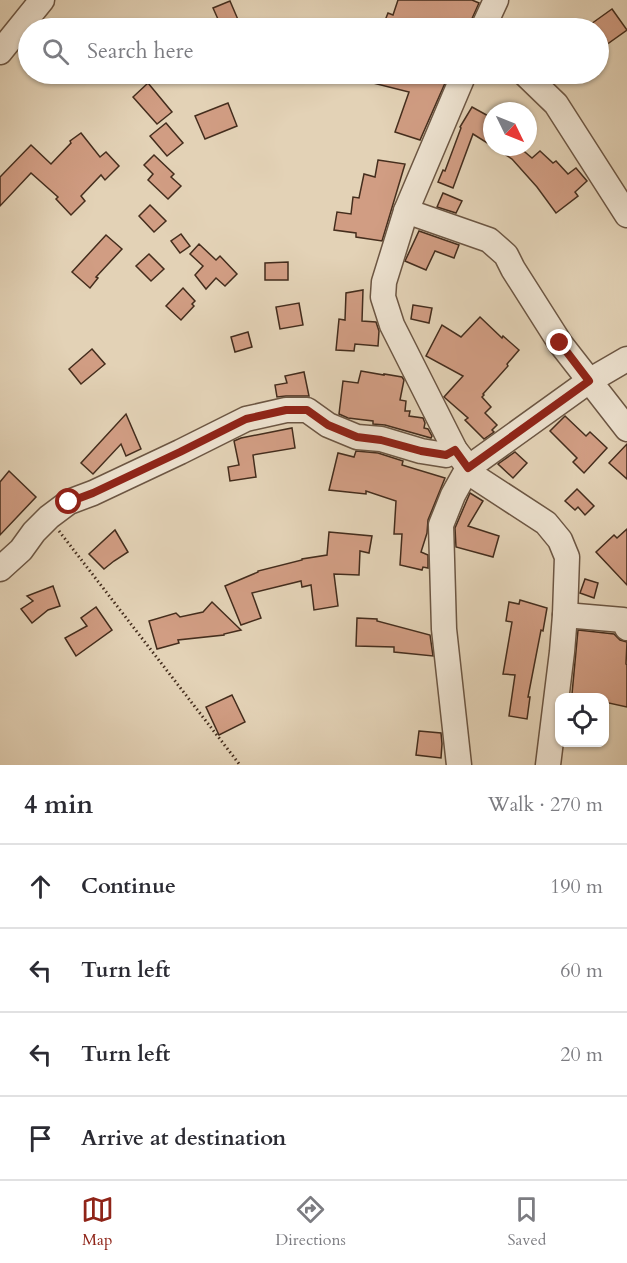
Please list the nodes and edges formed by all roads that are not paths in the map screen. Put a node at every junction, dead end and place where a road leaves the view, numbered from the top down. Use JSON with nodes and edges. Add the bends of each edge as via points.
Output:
{"nodes":[{"id":1,"x":42,"y":0,"type":"edge"},
{"id":2,"x":496,"y":0,"type":"edge"},
{"id":3,"x":27,"y":18,"type":"edge"},
{"id":4,"x":488,"y":18,"type":"edge"},
{"id":5,"x":18,"y":30,"type":"edge"},
{"id":6,"x":0,"y":52,"type":"edge"},
{"id":7,"x":460,"y":84,"type":"edge"},
{"id":8,"x":535,"y":84,"type":"edge"},
{"id":9,"x":406,"y":211,"type":"junction"},
{"id":10,"x":627,"y":215,"type":"edge"},
{"id":11,"x":627,"y":359,"type":"edge"},
{"id":12,"x":589,"y":381,"type":"junction"},
{"id":13,"x":627,"y":429,"type":"edge"},
{"id":14,"x":461,"y":459,"type":"junction"},
{"id":15,"x":0,"y":569,"type":"edge"},
{"id":16,"x":565,"y":615,"type":"junction"},
{"id":17,"x":627,"y":628,"type":"edge"},
{"id":18,"x":459,"y":765,"type":"edge"},
{"id":19,"x":548,"y":765,"type":"edge"}],
"edges":[{"from":1,"to":3,"type":"street"},
{"from":2,"to":4,"type":"street"},
{"from":5,"to":6,"type":"street"},
{"from":7,"to":9,"type":"street"},
{"from":8,"to":10,"type":"street","via":[[556,104]]},
{"from":9,"to":12,"type":"street","via":[[489,240],[506,255],[560,343]]},
{"from":9,"to":14,"type":"street","via":[[383,297],[392,325]]},
{"from":11,"to":12,"type":"street"},
{"from":12,"to":13,"type":"street"},
{"from":12,"to":14,"type":"street"},
{"from":14,"to":15,"type":"street","via":[[357,437],[328,425],[307,410],[286,410],[246,419],[69,502]]},
{"from":14,"to":16,"type":"street","via":[[477,478],[546,523],[560,540],[567,557]]},
{"from":14,"to":18,"type":"street","via":[[441,525],[444,628]]},
{"from":16,"to":17,"type":"street","via":[[623,620]]},
{"from":16,"to":19,"type":"street"}]}
